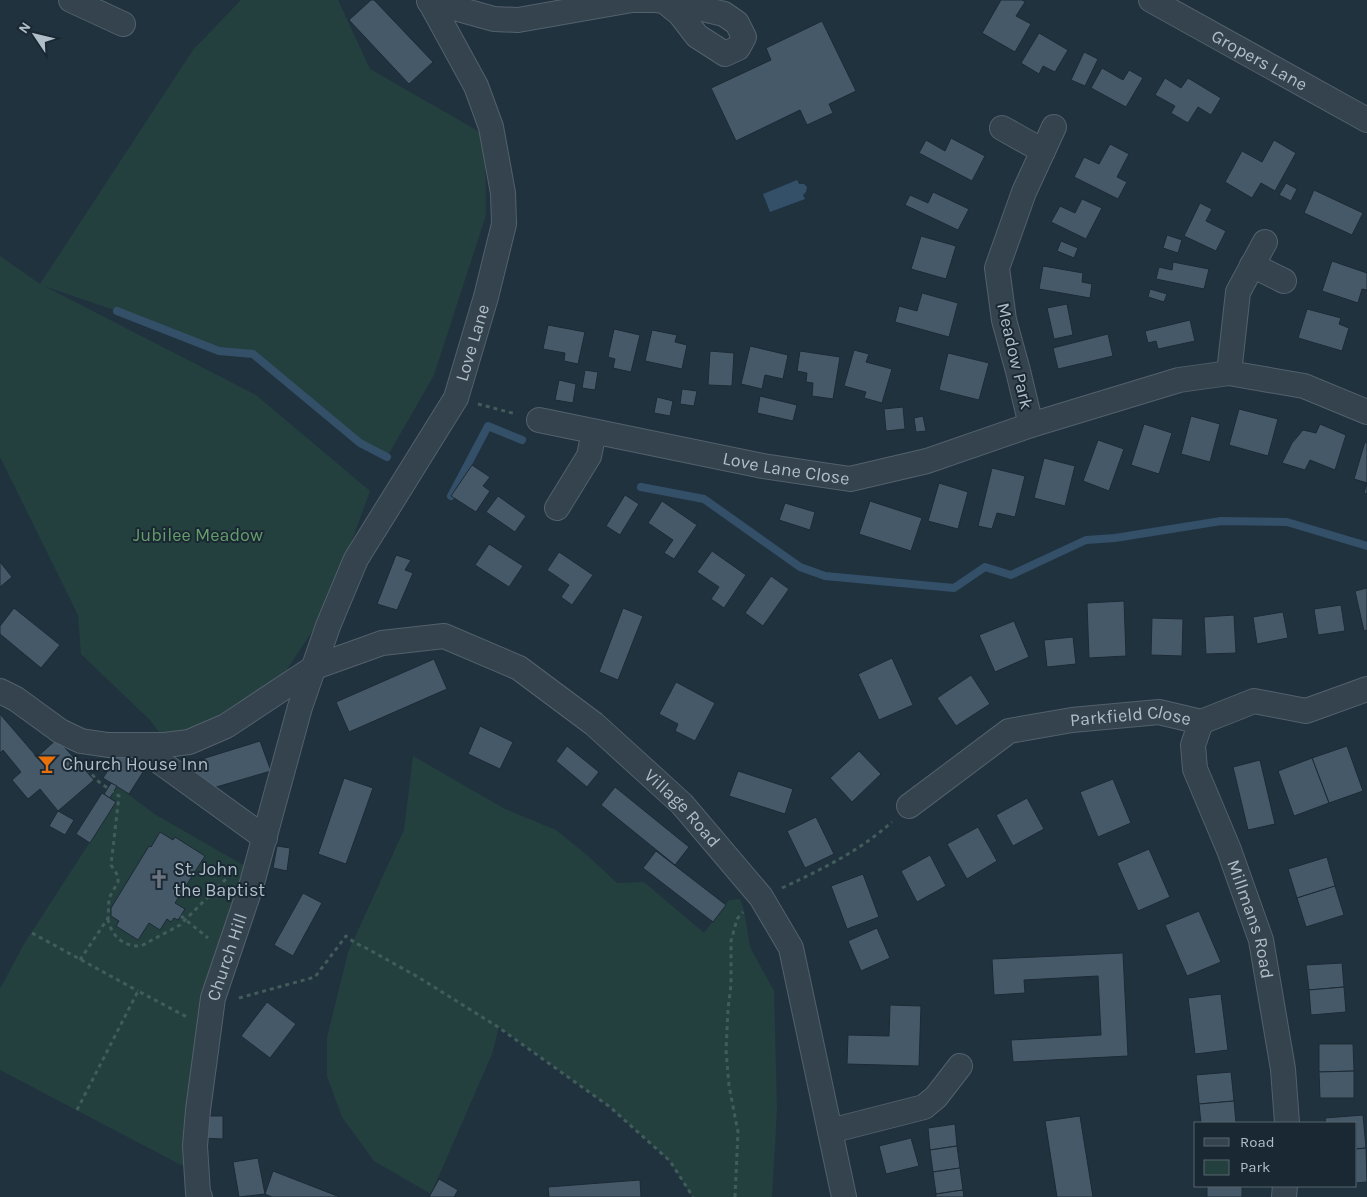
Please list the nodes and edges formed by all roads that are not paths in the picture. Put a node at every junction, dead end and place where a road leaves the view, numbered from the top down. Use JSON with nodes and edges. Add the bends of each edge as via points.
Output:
{"nodes":[{"id":1,"x":71,"y":0,"type":"edge"},
{"id":2,"x":429,"y":0,"type":"edge"},
{"id":3,"x":1152,"y":0,"type":"edge"},
{"id":4,"x":664,"y":1,"type":"dead end"},
{"id":5,"x":123,"y":24,"type":"dead end"},
{"id":6,"x":1367,"y":120,"type":"edge"},
{"id":7,"x":1054,"y":126,"type":"dead end"},
{"id":8,"x":1002,"y":128,"type":"dead end"},
{"id":9,"x":1043,"y":151,"type":"junction"},
{"id":10,"x":1265,"y":242,"type":"dead end"},
{"id":11,"x":1252,"y":265,"type":"junction"},
{"id":12,"x":1284,"y":281,"type":"dead end"},
{"id":13,"x":1229,"y":374,"type":"junction"},
{"id":14,"x":1367,"y":412,"type":"edge"},
{"id":15,"x":539,"y":420,"type":"road end"},
{"id":16,"x":1031,"y":424,"type":"junction"},
{"id":17,"x":594,"y":432,"type":"junction"},
{"id":18,"x":557,"y":508,"type":"dead end"},
{"id":19,"x":315,"y":666,"type":"junction"},
{"id":20,"x":1367,"y":689,"type":"edge"},
{"id":21,"x":0,"y":692,"type":"edge"},
{"id":22,"x":1201,"y":722,"type":"junction"},
{"id":23,"x":138,"y":746,"type":"junction"},
{"id":24,"x":908,"y":806,"type":"road end"},
{"id":25,"x":265,"y":838,"type":"junction"},
{"id":26,"x":960,"y":1066,"type":"dead end"},
{"id":27,"x":1287,"y":1122,"type":"edge"},
{"id":28,"x":830,"y":1131,"type":"junction"},
{"id":29,"x":200,"y":1197,"type":"edge"},
{"id":30,"x":844,"y":1197,"type":"edge"}],
"edges":[{"from":1,"to":5,"type":"street"},
{"from":2,"to":4,"type":"street","via":[[494,19],[518,20],[632,0]]},
{"from":2,"to":19,"type":"street","name":"Love Lane","via":[[476,86],[491,127],[503,193],[504,224],[456,398],[356,559]]},
{"from":3,"to":6,"type":"street","name":"Gropers Lane"},
{"from":7,"to":9,"type":"street","name":"Meadow Park"},
{"from":8,"to":9,"type":"street"},
{"from":9,"to":16,"type":"street","name":"Meadow Park","via":[[996,268],[1004,320]]},
{"from":10,"to":11,"type":"street"},
{"from":11,"to":12,"type":"street"},
{"from":11,"to":13,"type":"street","via":[[1238,292]]},
{"from":13,"to":14,"type":"street","name":"Meadow Park","via":[[1304,386]]},
{"from":13,"to":16,"type":"street","name":"Meadow Park","via":[[1179,380]]},
{"from":15,"to":17,"type":"street","name":"Love Lane Close"},
{"from":16,"to":17,"type":"street","name":"Love Lane Close","via":[[927,461],[850,479],[763,466]]},
{"from":17,"to":18,"type":"street","via":[[589,456]]},
{"from":19,"to":23,"type":"street","name":"Village Road","via":[[226,726],[189,742]]},
{"from":19,"to":25,"type":"street","name":"Church Hill","via":[[300,707]]},
{"from":19,"to":28,"type":"street","name":"Village Road","via":[[382,642],[444,636],[520,668],[594,724],[682,804],[761,897],[791,948]]},
{"from":20,"to":22,"type":"street","name":"Parkfield Close","via":[[1306,711],[1254,701]]},
{"from":21,"to":23,"type":"street","name":"Village Road","via":[[16,699],[70,736],[96,743]]},
{"from":22,"to":24,"type":"street","name":"Parkfield Close","via":[[1159,712],[1072,720],[1009,731]]},
{"from":22,"to":27,"type":"street","name":"Millmans Road","via":[[1193,745],[1194,769],[1229,850],[1261,940],[1283,1069]]},
{"from":23,"to":25,"type":"street"},
{"from":25,"to":29,"type":"street","name":"Church Hill","via":[[213,998],[195,1146]]},
{"from":26,"to":28,"type":"street","via":[[924,1107]]},
{"from":28,"to":30,"type":"street","name":"Village Road"}]}
